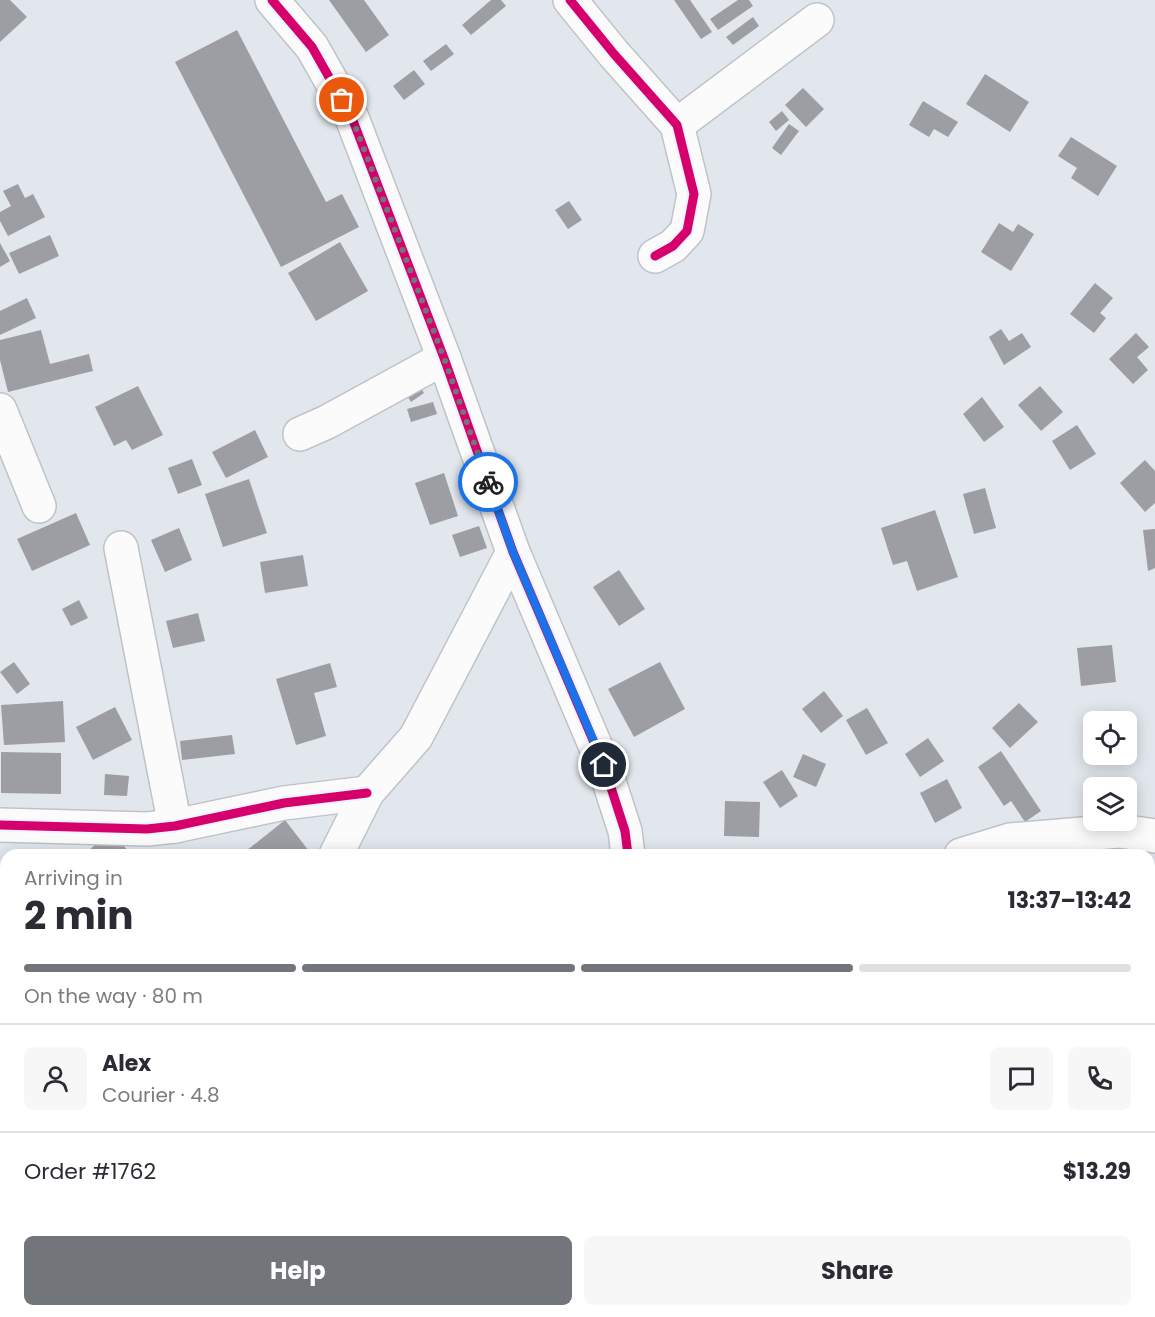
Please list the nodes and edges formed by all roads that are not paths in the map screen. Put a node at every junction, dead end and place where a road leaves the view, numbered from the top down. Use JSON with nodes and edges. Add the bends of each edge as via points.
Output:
{"nodes":[{"id":1,"x":272,"y":0,"type":"edge"},
{"id":2,"x":570,"y":0,"type":"edge"},
{"id":3,"x":817,"y":20,"type":"dead end"},
{"id":4,"x":677,"y":124,"type":"junction"},
{"id":5,"x":655,"y":256,"type":"dead end"},
{"id":6,"x":444,"y":358,"type":"junction"},
{"id":7,"x":0,"y":410,"type":"edge"},
{"id":8,"x":300,"y":434,"type":"dead end"},
{"id":9,"x":39,"y":506,"type":"dead end"},
{"id":10,"x":121,"y":548,"type":"dead end"},
{"id":11,"x":513,"y":552,"type":"junction"},
{"id":12,"x":367,"y":792,"type":"junction"},
{"id":13,"x":0,"y":825,"type":"edge"},
{"id":14,"x":175,"y":826,"type":"junction"},
{"id":15,"x":1155,"y":836,"type":"edge"},
{"id":16,"x":339,"y":849,"type":"edge"},
{"id":17,"x":627,"y":849,"type":"edge"},
{"id":18,"x":981,"y":849,"type":"edge"}],
"edges":[{"from":1,"to":6,"type":"street","via":[[312,47],[352,118]]},
{"from":2,"to":4,"type":"street"},
{"from":3,"to":4,"type":"street"},
{"from":4,"to":5,"type":"street","via":[[694,194],[687,231],[673,246]]},
{"from":6,"to":8,"type":"street"},
{"from":6,"to":11,"type":"street"},
{"from":7,"to":9,"type":"street"},
{"from":10,"to":14,"type":"street"},
{"from":11,"to":12,"type":"street","via":[[416,737]]},
{"from":11,"to":17,"type":"street","via":[[604,765]]},
{"from":12,"to":14,"type":"street","via":[[284,803]]},
{"from":12,"to":16,"type":"street"},
{"from":13,"to":14,"type":"street","via":[[147,829]]},
{"from":15,"to":18,"type":"street","via":[[1119,831],[1010,840]]}]}
